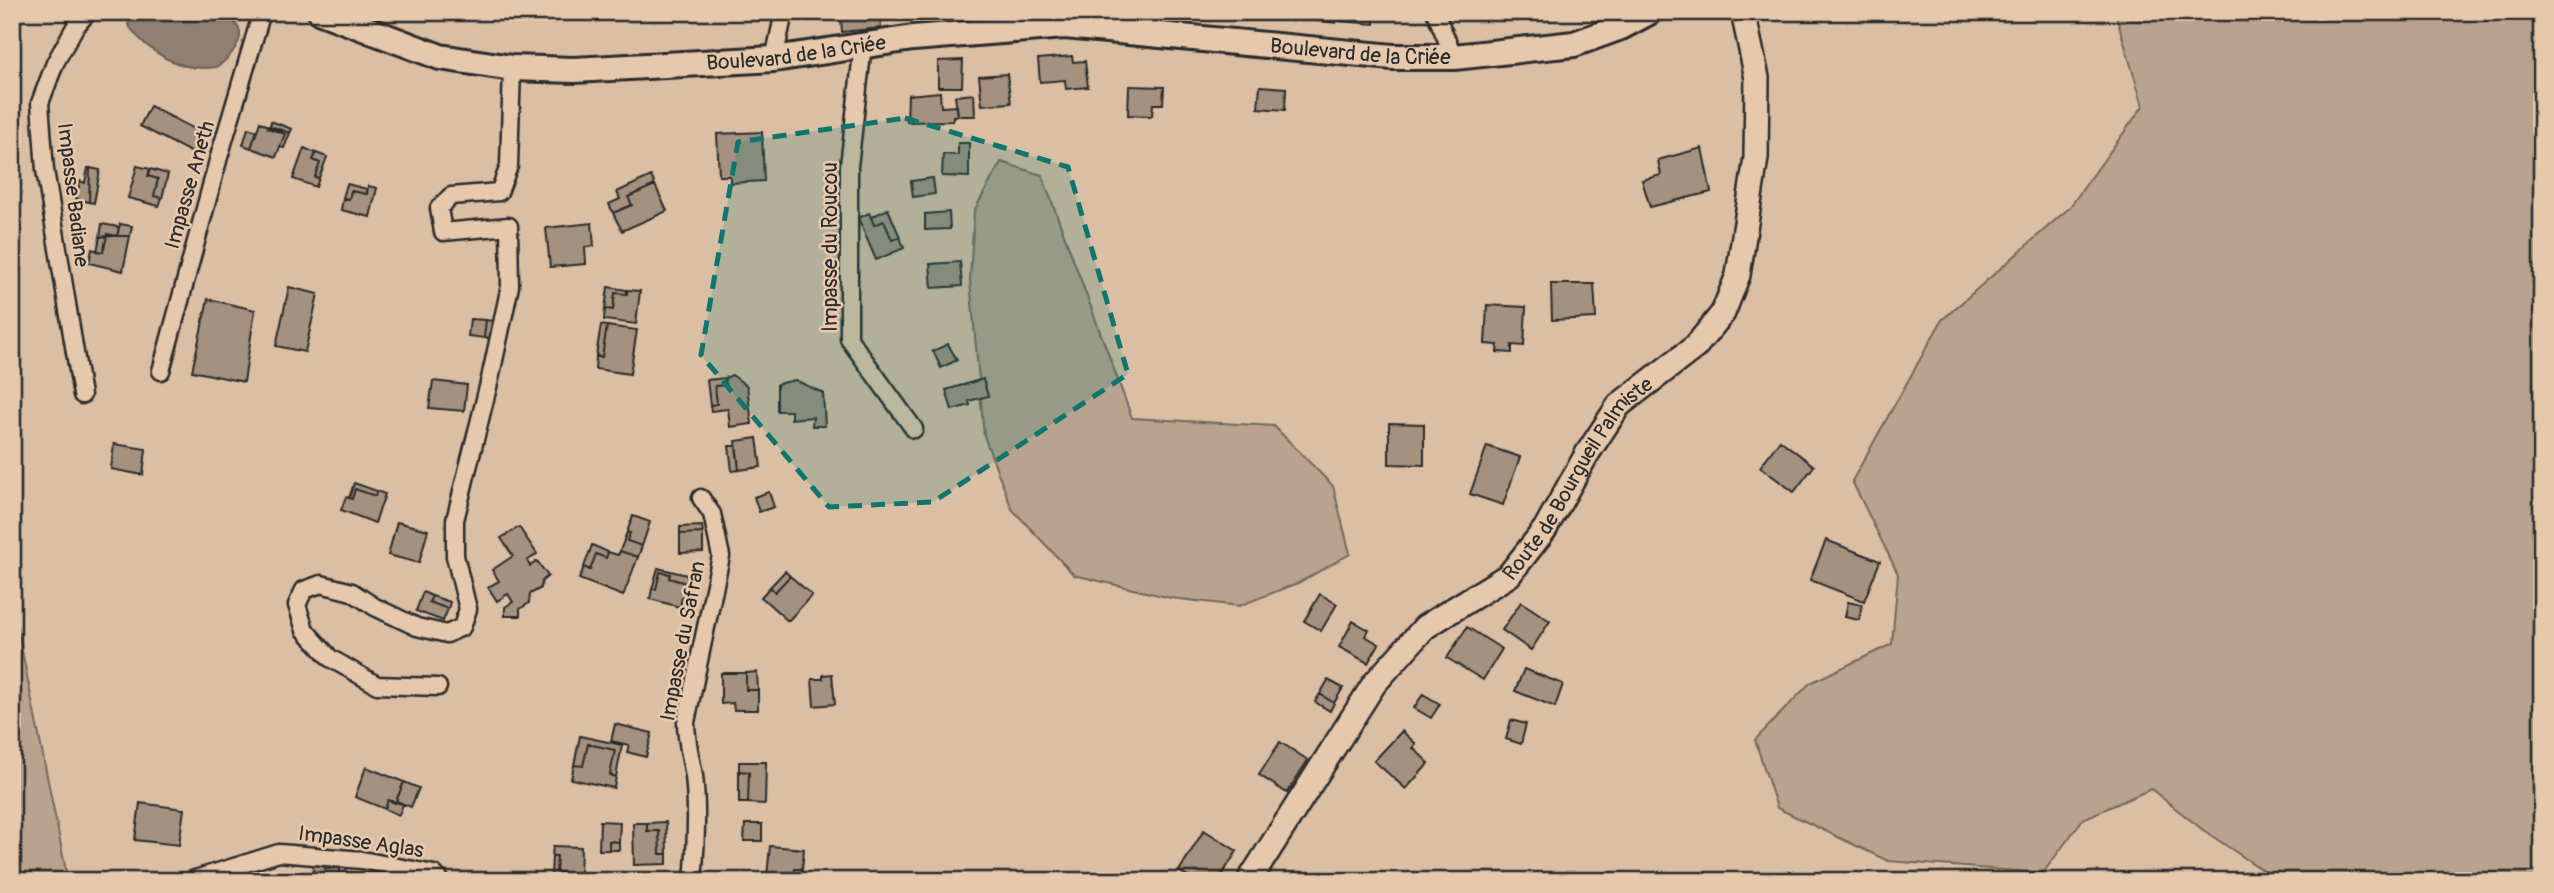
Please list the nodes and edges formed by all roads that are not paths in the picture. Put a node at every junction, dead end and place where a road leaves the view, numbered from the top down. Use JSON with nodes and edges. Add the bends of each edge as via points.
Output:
{"nodes":[{"id":1,"x":89,"y":12,"type":"edge"},
{"id":2,"x":262,"y":12,"type":"edge"},
{"id":3,"x":321,"y":12,"type":"edge"},
{"id":4,"x":784,"y":12,"type":"edge"},
{"id":5,"x":1435,"y":12,"type":"edge"},
{"id":6,"x":1649,"y":12,"type":"edge"},
{"id":7,"x":1743,"y":12,"type":"edge"},
{"id":8,"x":1007,"y":21,"type":"edge"},
{"id":9,"x":863,"y":45,"type":"junction"},
{"id":10,"x":1454,"y":57,"type":"junction"},
{"id":11,"x":774,"y":59,"type":"junction"},
{"id":12,"x":512,"y":68,"type":"junction"},
{"id":13,"x":161,"y":371,"type":"dead end"},
{"id":14,"x":82,"y":395,"type":"dead end"},
{"id":15,"x":914,"y":429,"type":"dead end"},
{"id":16,"x":701,"y":498,"type":"dead end"},
{"id":17,"x":438,"y":687,"type":"dead end"},
{"id":18,"x":192,"y":880,"type":"edge"},
{"id":19,"x":441,"y":881,"type":"edge"},
{"id":20,"x":692,"y":881,"type":"edge"},
{"id":21,"x":1249,"y":881,"type":"edge"}],
"edges":[{"from":1,"to":14,"type":"street","name":"Impasse Badiane","via":[[55,62],[40,103],[46,170]]},
{"from":2,"to":13,"type":"street","name":"Impasse Aneth"},
{"from":3,"to":12,"type":"main road","name":"Boulevard de la Criée","via":[[440,57]]},
{"from":4,"to":11,"type":"street"},
{"from":5,"to":10,"type":"street"},
{"from":6,"to":10,"type":"main road","name":"Boulevard de la Criée","via":[[1574,44]]},
{"from":7,"to":21,"type":"street","name":"Route de Bourgueil Palmiste","via":[[1757,78],[1756,158],[1738,275],[1723,313],[1695,347],[1619,405],[1545,529],[1509,575],[1425,627],[1374,684]]},
{"from":8,"to":9,"type":"main road","name":"Boulevard de la Criée"},
{"from":8,"to":10,"type":"main road","name":"Boulevard de la Criée","via":[[1393,57]]},
{"from":9,"to":11,"type":"main road","name":"Boulevard de la Criée"},
{"from":9,"to":15,"type":"street","name":"Impasse du Roucou","via":[[849,166],[849,339]]},
{"from":11,"to":12,"type":"main road","name":"Boulevard de la Criée","via":[[574,71]]},
{"from":12,"to":17,"type":"street","via":[[509,166],[499,192],[451,196],[439,208],[443,232],[509,226],[510,286],[455,520],[455,556],[468,609],[462,627],[447,634],[418,627],[352,592],[321,584],[304,590],[298,605],[305,630],[330,658],[377,685]]},
{"from":16,"to":20,"type":"street","name":"Impasse du Safran","via":[[712,514],[721,556],[686,722],[697,818]]},
{"from":18,"to":19,"type":"street","name":"Impasse Aglas","via":[[279,853],[362,860],[434,874]]}]}
